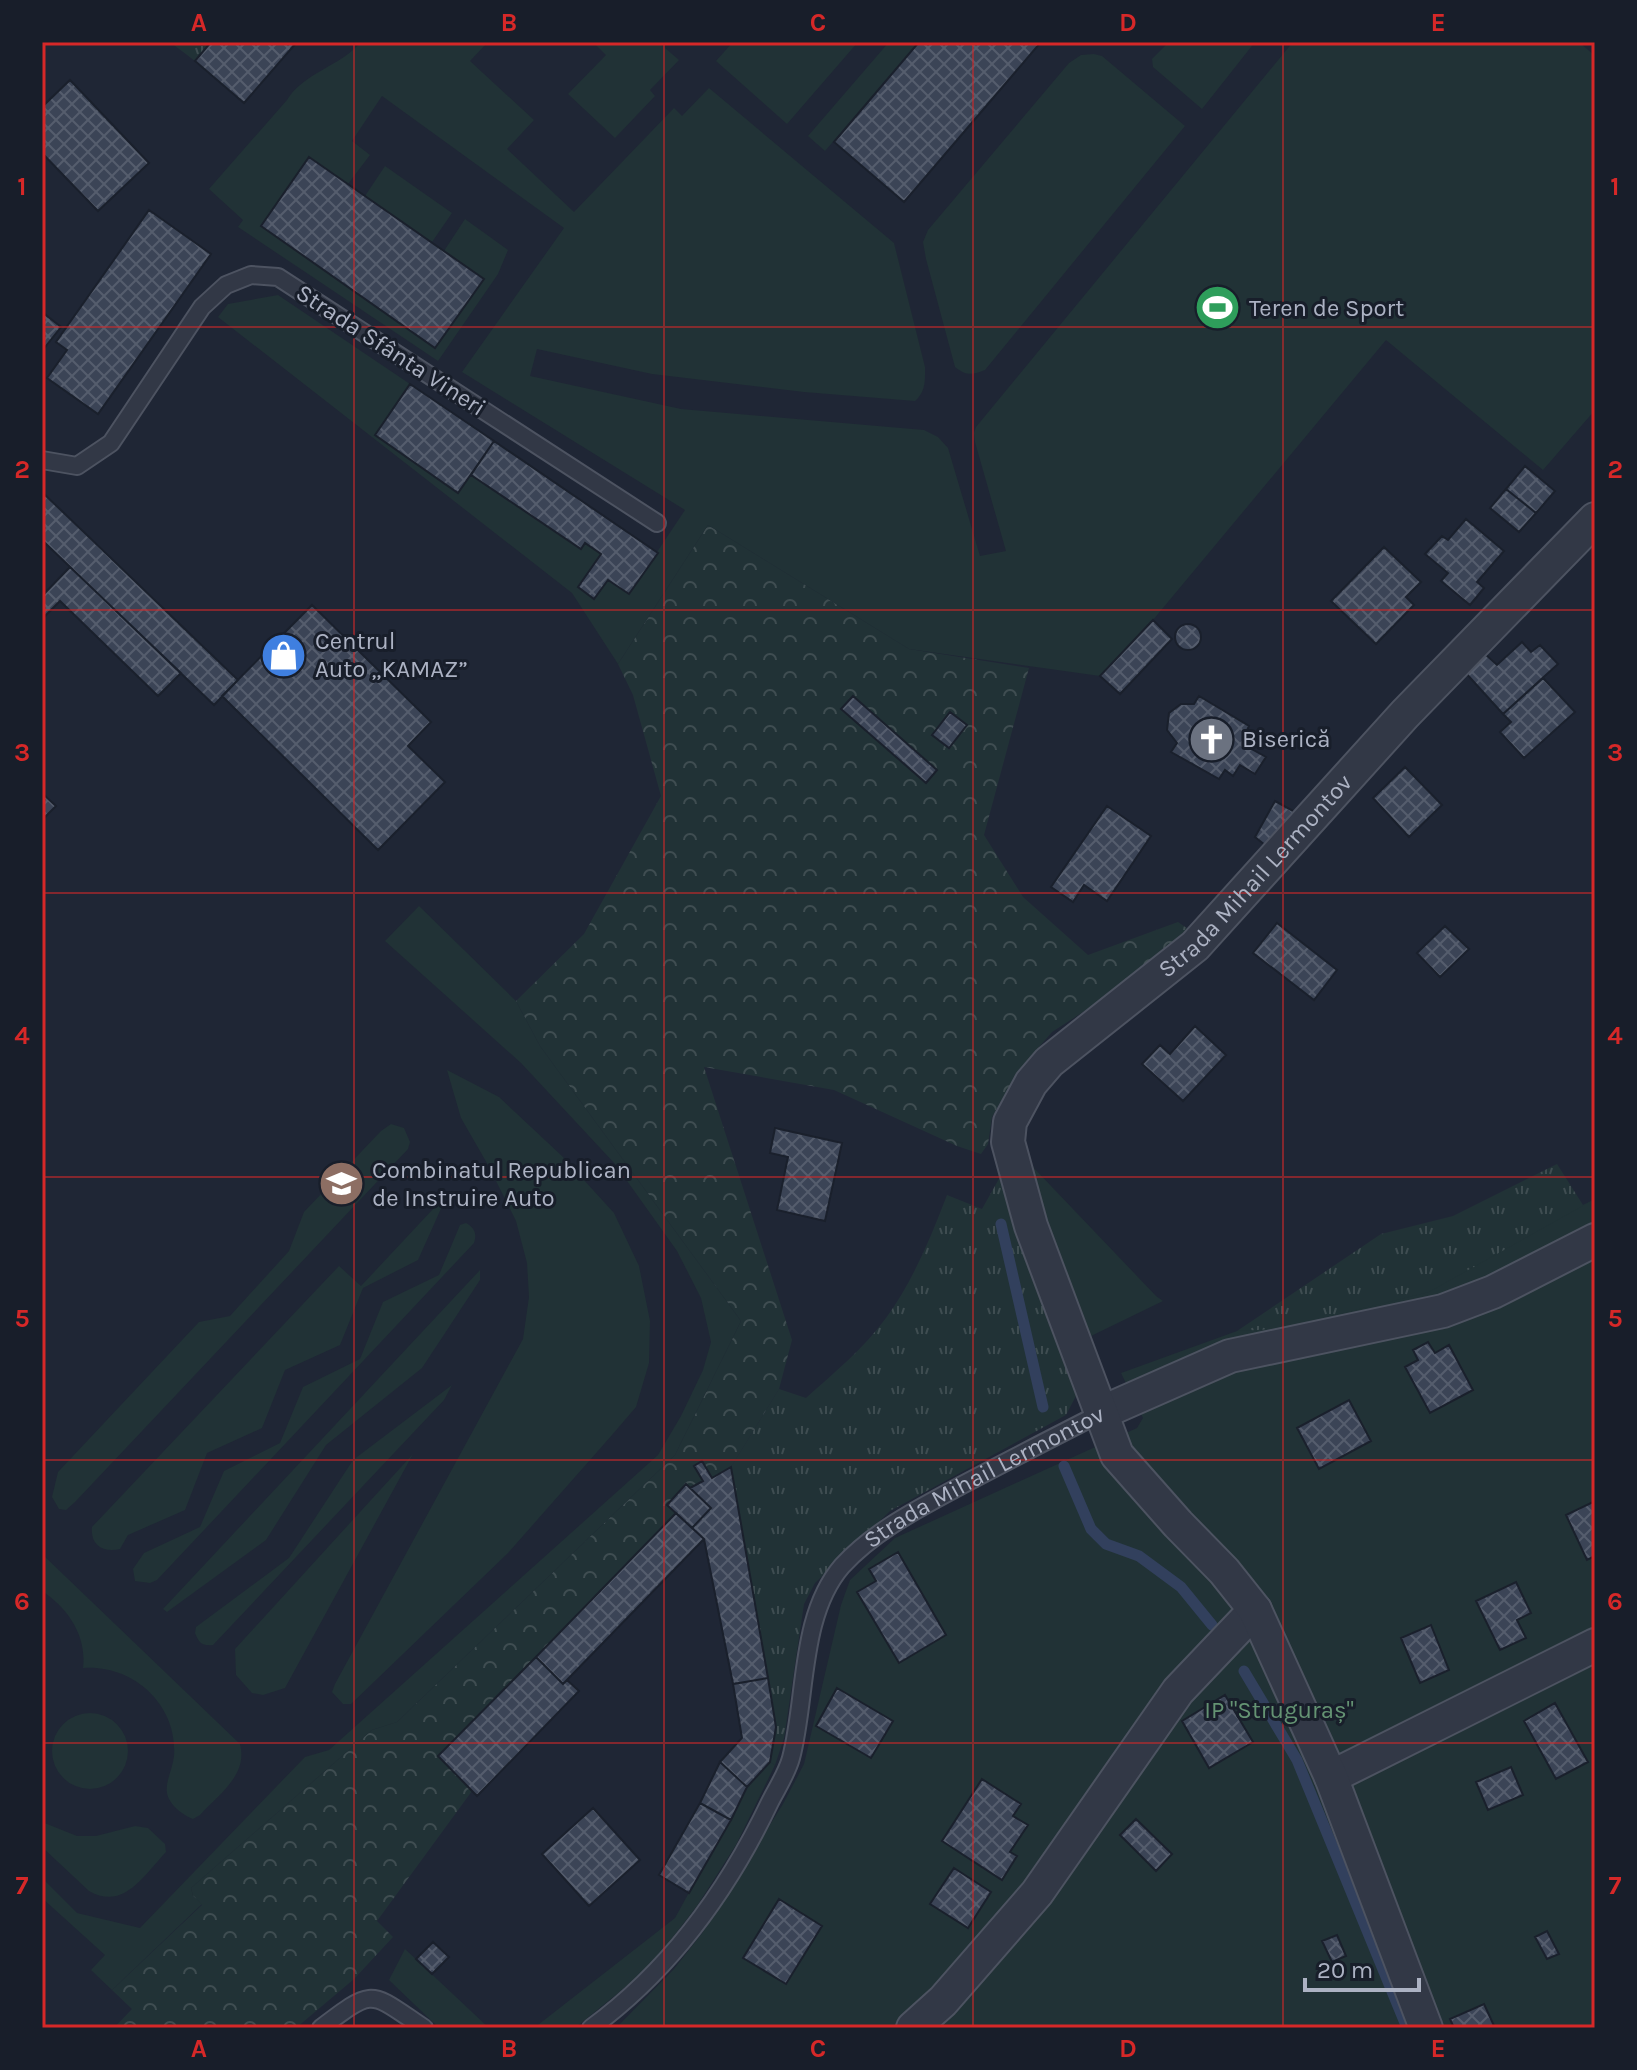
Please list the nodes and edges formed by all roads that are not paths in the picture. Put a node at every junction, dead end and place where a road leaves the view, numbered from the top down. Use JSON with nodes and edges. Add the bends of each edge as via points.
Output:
{"nodes":[{"id":1,"x":42,"y":460,"type":"edge"},
{"id":2,"x":1595,"y":519,"type":"edge"},
{"id":3,"x":657,"y":523,"type":"dead end"},
{"id":4,"x":1595,"y":1240,"type":"edge"},
{"id":5,"x":1103,"y":1412,"type":"junction"},
{"id":6,"x":1255,"y":1610,"type":"junction"},
{"id":7,"x":1595,"y":1645,"type":"edge"},
{"id":8,"x":1331,"y":1777,"type":"junction"},
{"id":9,"x":321,"y":2028,"type":"edge"},
{"id":10,"x":424,"y":2028,"type":"edge"},
{"id":11,"x":591,"y":2028,"type":"edge"},
{"id":12,"x":913,"y":2028,"type":"edge"},
{"id":13,"x":1426,"y":2028,"type":"edge"}],
"edges":[{"from":1,"to":3,"type":"lane","name":"Strada Sfânta Vineri","via":[[77,466],[111,443],[202,307],[226,285],[251,275],[278,277]]},
{"from":2,"to":5,"type":"street","name":"Strada Mihail Lermontov","via":[[1405,714],[1195,946],[1049,1062],[1031,1083],[1010,1122],[1012,1164]]},
{"from":4,"to":5,"type":"street","via":[[1443,1311],[1230,1356]]},
{"from":5,"to":6,"type":"street","via":[[1117,1455]]},
{"from":5,"to":11,"type":"lane","name":"Strada Mihail Lermontov","via":[[912,1512],[876,1535],[842,1567],[824,1594],[808,1651],[791,1760],[759,1825],[685,1939],[652,1977]]},
{"from":6,"to":8,"type":"street"},
{"from":6,"to":12,"type":"street","via":[[1178,1691],[1037,1893]]},
{"from":7,"to":8,"type":"street"},
{"from":8,"to":13,"type":"street"},
{"from":9,"to":10,"type":"lane","via":[[369,1997]]}]}
